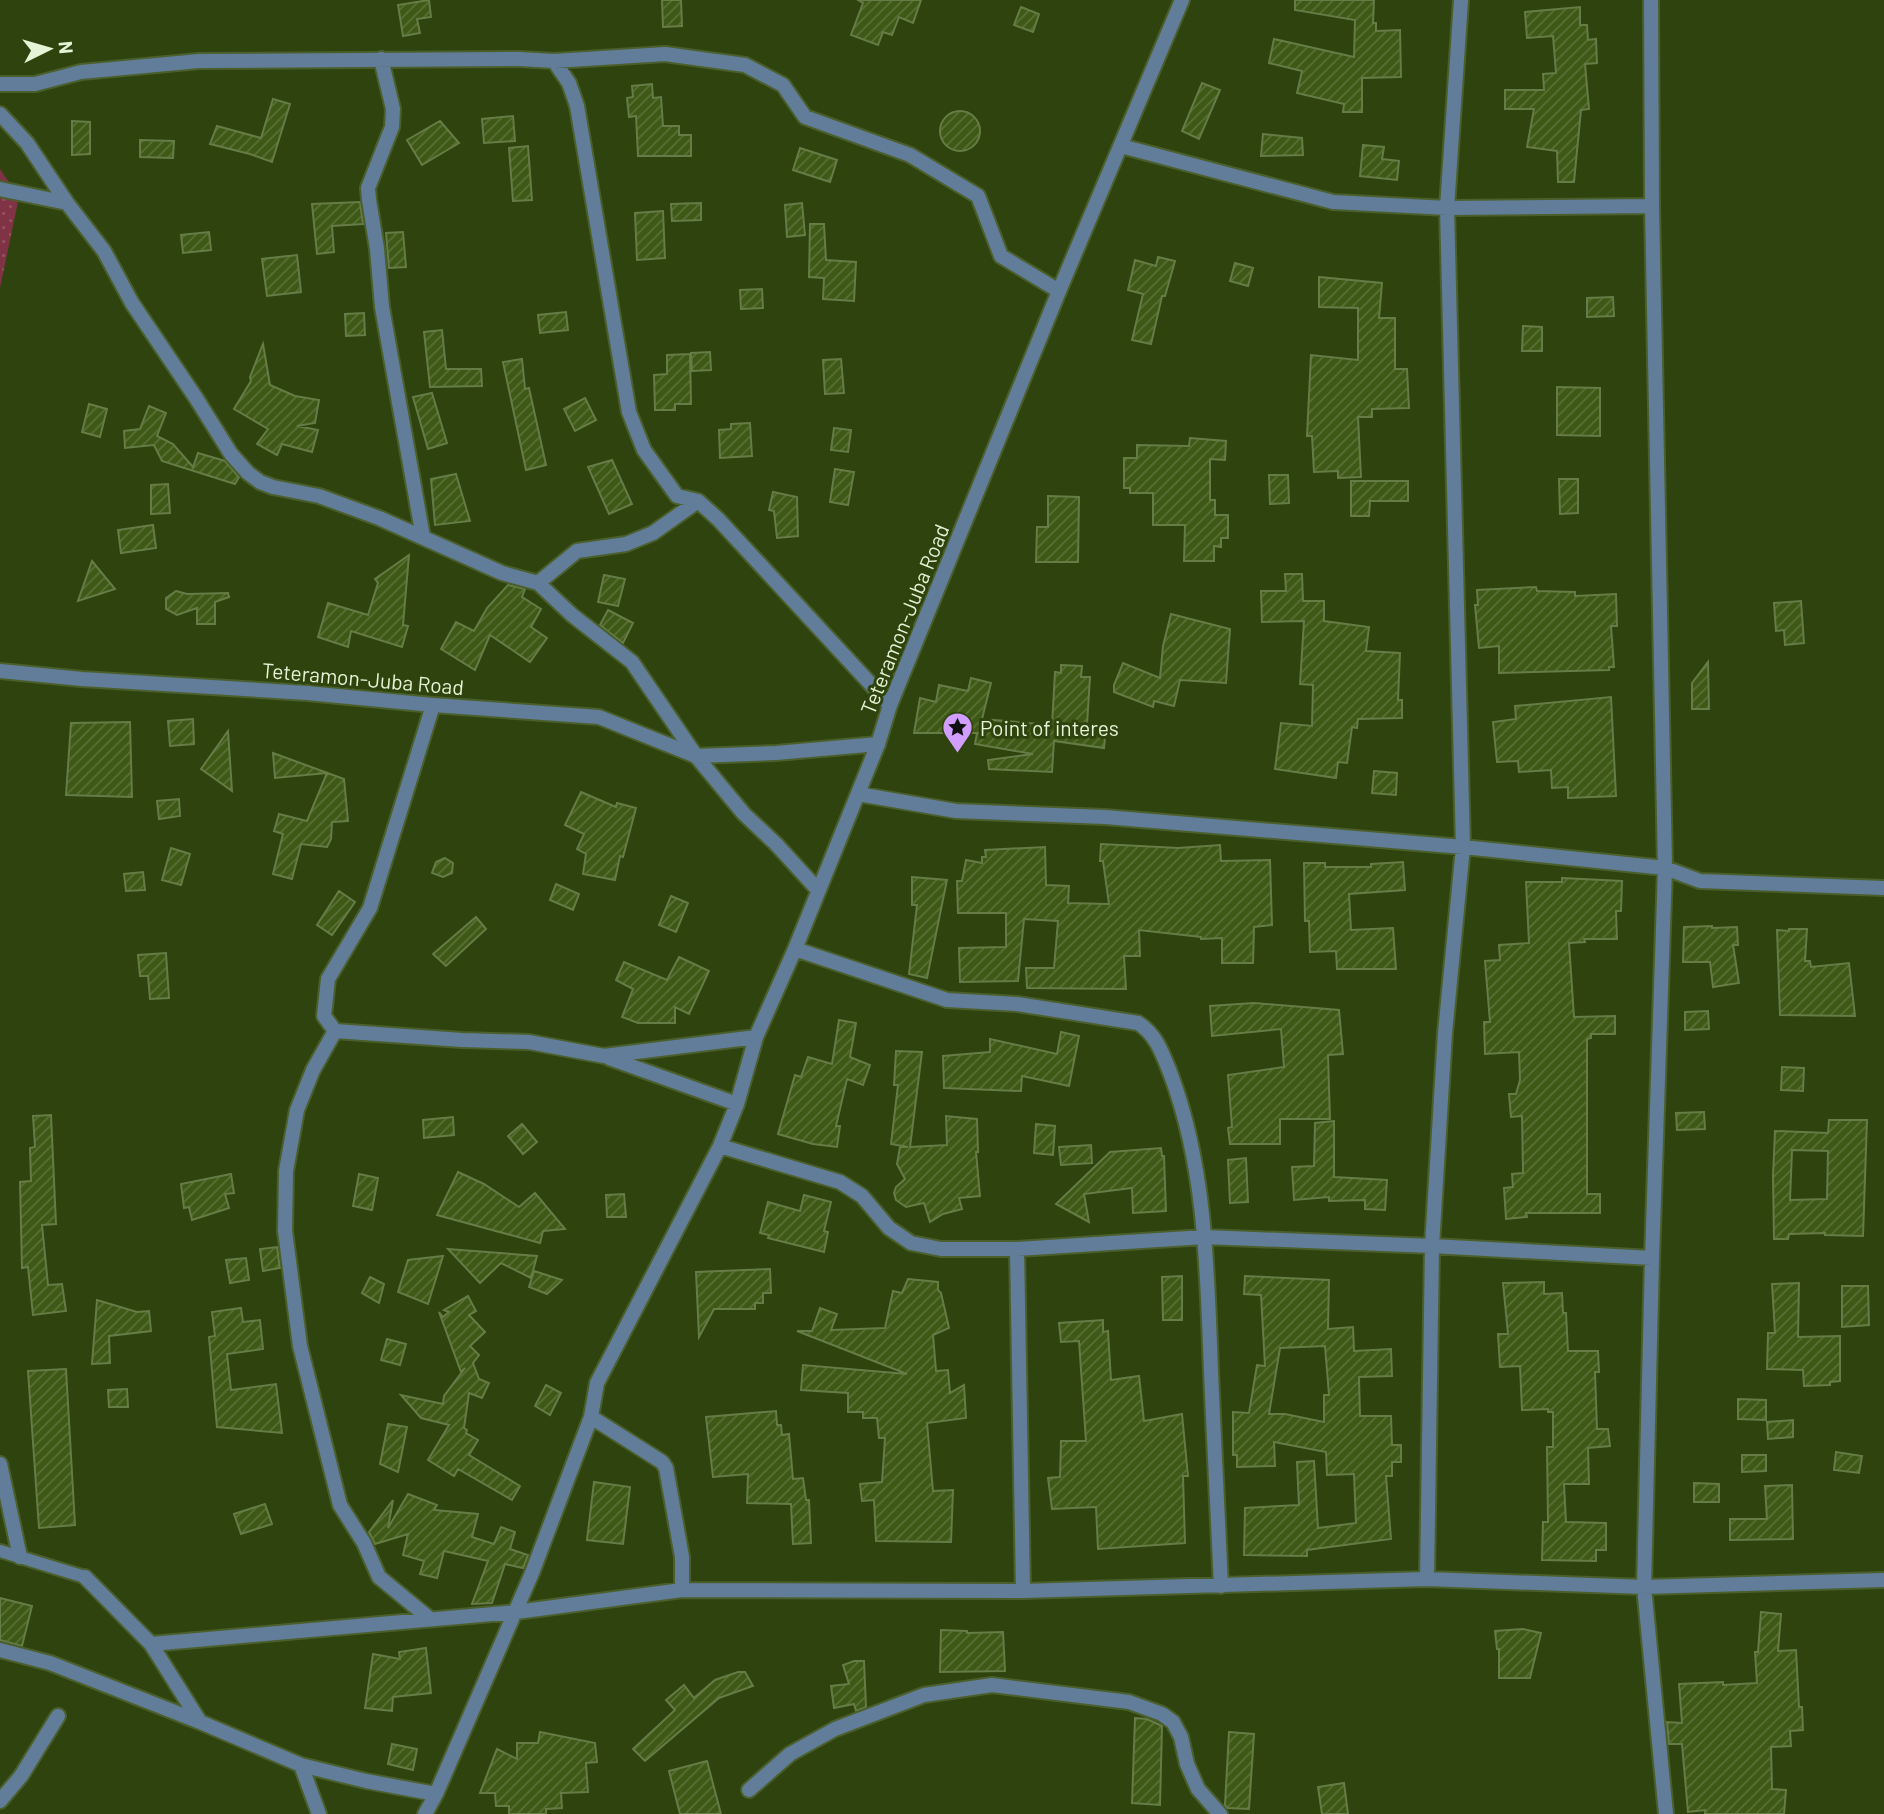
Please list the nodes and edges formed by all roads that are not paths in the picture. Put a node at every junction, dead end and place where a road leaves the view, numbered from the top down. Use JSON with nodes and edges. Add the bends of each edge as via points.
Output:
{"nodes":[{"id":1,"x":1182,"y":0,"type":"edge"},
{"id":2,"x":1461,"y":0,"type":"edge"},
{"id":3,"x":1651,"y":0,"type":"edge"},
{"id":4,"x":381,"y":59,"type":"junction"},
{"id":5,"x":554,"y":61,"type":"junction"},
{"id":6,"x":0,"y":84,"type":"edge"},
{"id":7,"x":0,"y":114,"type":"edge"},
{"id":8,"x":1121,"y":146,"type":"junction"},
{"id":9,"x":0,"y":189,"type":"edge"},
{"id":10,"x":67,"y":203,"type":"junction"},
{"id":11,"x":1652,"y":206,"type":"junction"},
{"id":12,"x":1447,"y":208,"type":"junction"},
{"id":13,"x":1059,"y":291,"type":"junction"},
{"id":14,"x":698,"y":501,"type":"junction"},
{"id":15,"x":423,"y":537,"type":"junction"},
{"id":16,"x":538,"y":583,"type":"junction"},
{"id":17,"x":0,"y":671,"type":"edge"},
{"id":18,"x":433,"y":705,"type":"junction"},
{"id":19,"x":890,"y":705,"type":"junction"},
{"id":20,"x":878,"y":744,"type":"junction"},
{"id":21,"x":696,"y":756,"type":"junction"},
{"id":22,"x":858,"y":794,"type":"junction"},
{"id":23,"x":1463,"y":847,"type":"junction"},
{"id":24,"x":1665,"y":868,"type":"junction"},
{"id":25,"x":1884,"y":888,"type":"edge"},
{"id":26,"x":818,"y":890,"type":"junction"},
{"id":27,"x":794,"y":949,"type":"junction"},
{"id":28,"x":335,"y":1031,"type":"junction"},
{"id":29,"x":756,"y":1037,"type":"junction"},
{"id":30,"x":604,"y":1056,"type":"junction"},
{"id":31,"x":737,"y":1104,"type":"junction"},
{"id":32,"x":720,"y":1146,"type":"junction"},
{"id":33,"x":1205,"y":1237,"type":"junction"},
{"id":34,"x":1432,"y":1246,"type":"junction"},
{"id":35,"x":1017,"y":1249,"type":"junction"},
{"id":36,"x":1652,"y":1258,"type":"junction"},
{"id":37,"x":591,"y":1417,"type":"junction"},
{"id":38,"x":0,"y":1464,"type":"edge"},
{"id":39,"x":0,"y":1551,"type":"edge"},
{"id":40,"x":20,"y":1556,"type":"junction"},
{"id":41,"x":85,"y":1577,"type":"joint"},
{"id":42,"x":1427,"y":1579,"type":"junction"},
{"id":43,"x":1884,"y":1580,"type":"edge"},
{"id":44,"x":1221,"y":1586,"type":"junction"},
{"id":45,"x":1644,"y":1587,"type":"junction"},
{"id":46,"x":682,"y":1590,"type":"junction"},
{"id":47,"x":1023,"y":1591,"type":"junction"},
{"id":48,"x":516,"y":1612,"type":"junction"},
{"id":49,"x":430,"y":1619,"type":"junction"},
{"id":50,"x":150,"y":1644,"type":"junction"},
{"id":51,"x":0,"y":1650,"type":"edge"},
{"id":52,"x":58,"y":1716,"type":"dead end"},
{"id":53,"x":200,"y":1722,"type":"junction"},
{"id":54,"x":301,"y":1765,"type":"junction"},
{"id":55,"x":749,"y":1790,"type":"dead end"},
{"id":56,"x":436,"y":1794,"type":"junction"},
{"id":57,"x":0,"y":1801,"type":"edge"},
{"id":58,"x":319,"y":1814,"type":"edge"},
{"id":59,"x":425,"y":1814,"type":"edge"},
{"id":60,"x":1220,"y":1814,"type":"edge"},
{"id":61,"x":1666,"y":1814,"type":"edge"}],
"edges":[{"from":1,"to":8,"type":"street","name":"Teteramon-Juba Road"},
{"from":2,"to":12,"type":"street"},
{"from":3,"to":11,"type":"street"},
{"from":4,"to":5,"type":"street"},
{"from":4,"to":6,"type":"street","via":[[199,61],[81,72],[35,84]]},
{"from":4,"to":15,"type":"street","via":[[393,109],[392,127],[368,188],[369,200],[382,307]]},
{"from":5,"to":13,"type":"street","via":[[664,54],[745,65],[783,85],[805,117],[910,155],[978,196],[1001,256]]},
{"from":5,"to":14,"type":"street","via":[[569,83],[576,106],[629,412],[644,450],[677,496]]},
{"from":7,"to":10,"type":"street","via":[[27,143]]},
{"from":8,"to":12,"type":"street","via":[[1333,202]]},
{"from":8,"to":13,"type":"street","name":"Teteramon-Juba Road"},
{"from":9,"to":10,"type":"street"},
{"from":10,"to":15,"type":"street","via":[[104,251],[132,303],[230,454],[248,473],[273,487],[319,496]]},
{"from":11,"to":12,"type":"street"},
{"from":11,"to":24,"type":"street"},
{"from":12,"to":23,"type":"street"},
{"from":13,"to":19,"type":"street","name":"Teteramon-Juba Road"},
{"from":14,"to":16,"type":"street","via":[[653,533],[626,544],[577,551]]},
{"from":14,"to":19,"type":"street"},
{"from":15,"to":16,"type":"street","via":[[502,573]]},
{"from":16,"to":21,"type":"street","via":[[632,662]]},
{"from":17,"to":18,"type":"street","name":"Teteramon-Juba Road"},
{"from":18,"to":21,"type":"street","name":"Teteramon-Juba Road","via":[[599,717]]},
{"from":18,"to":28,"type":"street","via":[[370,908],[328,979],[324,1016]]},
{"from":19,"to":20,"type":"street","name":"Teteramon-Juba Road"},
{"from":20,"to":21,"type":"street","name":"Teteramon-Juba Road"},
{"from":20,"to":22,"type":"street"},
{"from":21,"to":26,"type":"street","via":[[744,814]]},
{"from":22,"to":23,"type":"street","via":[[956,811],[1105,817]]},
{"from":22,"to":26,"type":"street"},
{"from":23,"to":24,"type":"street"},
{"from":23,"to":34,"type":"street","via":[[1444,1033]]},
{"from":24,"to":25,"type":"street","via":[[1700,881]]},
{"from":24,"to":36,"type":"street"},
{"from":26,"to":27,"type":"street"},
{"from":27,"to":29,"type":"street"},
{"from":27,"to":33,"type":"street","via":[[947,1000],[1017,1004],[1138,1023],[1151,1031],[1183,1108]]},
{"from":28,"to":30,"type":"street","via":[[529,1042]]},
{"from":28,"to":49,"type":"street","via":[[297,1110],[286,1171],[285,1231],[300,1346],[340,1505],[379,1577]]},
{"from":29,"to":30,"type":"street"},
{"from":29,"to":31,"type":"street"},
{"from":30,"to":31,"type":"street"},
{"from":31,"to":32,"type":"street"},
{"from":32,"to":35,"type":"street","via":[[840,1182],[862,1196],[889,1228],[911,1243],[941,1249]]},
{"from":32,"to":37,"type":"street","via":[[597,1383]]},
{"from":33,"to":34,"type":"street"},
{"from":33,"to":35,"type":"street"},
{"from":33,"to":44,"type":"street"},
{"from":34,"to":36,"type":"street"},
{"from":34,"to":42,"type":"street"},
{"from":35,"to":47,"type":"street"},
{"from":36,"to":45,"type":"street"},
{"from":37,"to":46,"type":"street","via":[[666,1468],[682,1557]]},
{"from":37,"to":48,"type":"street"},
{"from":38,"to":40,"type":"street"},
{"from":39,"to":40,"type":"lane"},
{"from":40,"to":41,"type":"lane"},
{"from":41,"to":50,"type":"street"},
{"from":42,"to":44,"type":"street"},
{"from":42,"to":45,"type":"street"},
{"from":43,"to":45,"type":"street"},
{"from":44,"to":47,"type":"street"},
{"from":45,"to":61,"type":"street"},
{"from":46,"to":47,"type":"street"},
{"from":46,"to":48,"type":"street"},
{"from":48,"to":49,"type":"street"},
{"from":48,"to":56,"type":"street"},
{"from":49,"to":50,"type":"street"},
{"from":50,"to":53,"type":"street"},
{"from":51,"to":53,"type":"street","via":[[50,1663]]},
{"from":52,"to":57,"type":"street","via":[[22,1776]]},
{"from":53,"to":54,"type":"street"},
{"from":54,"to":56,"type":"street"},
{"from":54,"to":58,"type":"street"},
{"from":55,"to":60,"type":"street","via":[[790,1754],[835,1729],[923,1695],[992,1685],[1129,1702],[1162,1713],[1173,1721],[1181,1737],[1198,1789]]},
{"from":56,"to":59,"type":"street"}]}
